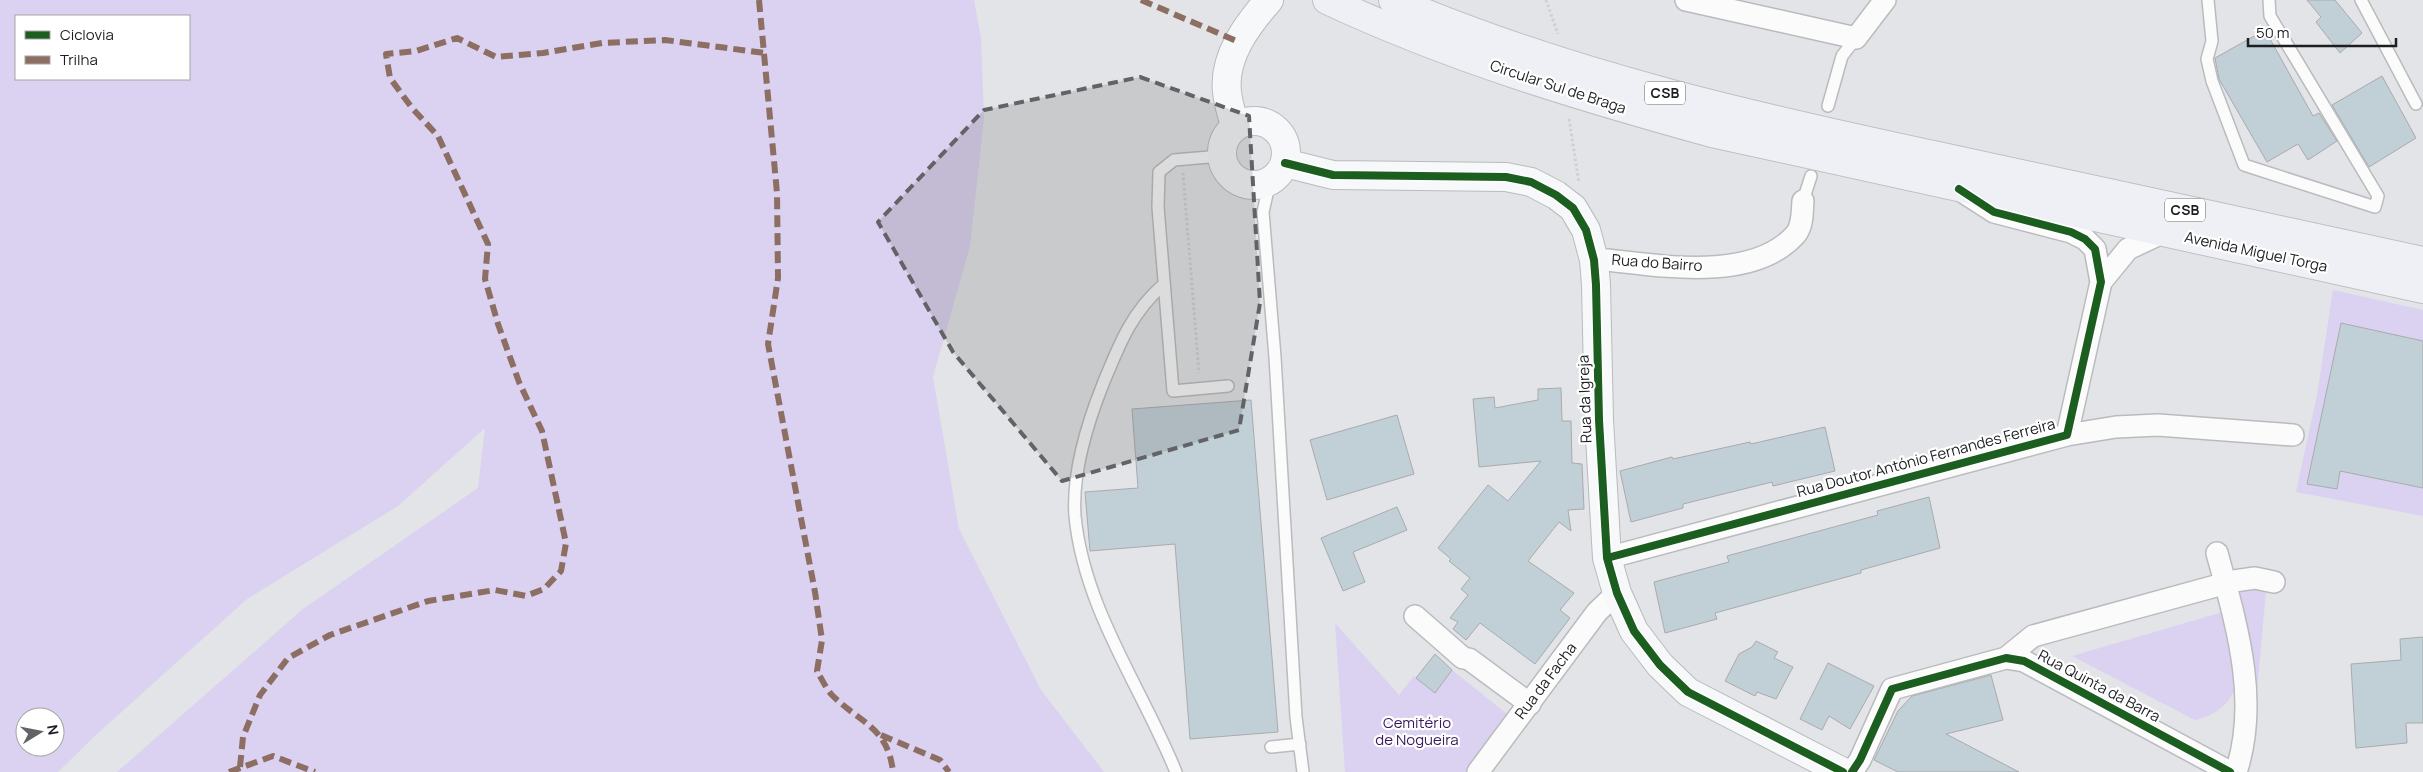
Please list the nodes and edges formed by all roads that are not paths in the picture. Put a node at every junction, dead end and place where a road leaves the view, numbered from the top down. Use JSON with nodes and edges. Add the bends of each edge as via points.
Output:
{"nodes":[{"id":1,"x":1269,"y":0,"type":"edge"},
{"id":2,"x":1327,"y":0,"type":"edge"},
{"id":3,"x":1393,"y":0,"type":"edge"},
{"id":4,"x":1686,"y":0,"type":"edge"},
{"id":5,"x":2208,"y":0,"type":"edge"},
{"id":6,"x":2269,"y":0,"type":"edge"},
{"id":7,"x":2361,"y":0,"type":"edge"},
{"id":8,"x":1881,"y":2,"type":"edge"},
{"id":9,"x":1856,"y":38,"type":"junction"},
{"id":10,"x":2416,"y":104,"type":"dead end"},
{"id":11,"x":1828,"y":106,"type":"dead end"},
{"id":12,"x":1235,"y":126,"type":"junction"},
{"id":13,"x":1221,"y":156,"type":"junction"},
{"id":14,"x":1946,"y":158,"type":"joint"},
{"id":15,"x":1278,"y":172,"type":"junction"},
{"id":16,"x":1811,"y":176,"type":"dead end"},
{"id":17,"x":1951,"y":187,"type":"junction"},
{"id":18,"x":1803,"y":201,"type":"joint"},
{"id":19,"x":2164,"y":232,"type":"junction"},
{"id":20,"x":1594,"y":260,"type":"junction"},
{"id":21,"x":2423,"y":261,"type":"edge"},
{"id":22,"x":2101,"y":282,"type":"junction"},
{"id":23,"x":1164,"y":285,"type":"junction"},
{"id":24,"x":2423,"y":289,"type":"edge"},
{"id":25,"x":1228,"y":386,"type":"dead end"},
{"id":26,"x":2067,"y":435,"type":"junction"},
{"id":27,"x":2293,"y":435,"type":"dead end"},
{"id":28,"x":2216,"y":553,"type":"dead end"},
{"id":29,"x":1607,"y":558,"type":"junction"},
{"id":30,"x":2274,"y":582,"type":"dead end"},
{"id":31,"x":2225,"y":584,"type":"junction"},
{"id":32,"x":1617,"y":592,"type":"junction"},
{"id":33,"x":1415,"y":616,"type":"dead end"},
{"id":34,"x":2006,"y":658,"type":"junction"},
{"id":35,"x":1530,"y":704,"type":"junction"},
{"id":36,"x":1300,"y":744,"type":"junction"},
{"id":37,"x":1271,"y":747,"type":"dead end"},
{"id":38,"x":1176,"y":772,"type":"edge"},
{"id":39,"x":1303,"y":772,"type":"edge"},
{"id":40,"x":1478,"y":772,"type":"edge"},
{"id":41,"x":1843,"y":772,"type":"edge"},
{"id":42,"x":1852,"y":772,"type":"edge"},
{"id":43,"x":2230,"y":772,"type":"edge"},
{"id":44,"x":2236,"y":772,"type":"edge"}],
"edges":[{"from":1,"to":12,"type":"street","via":[[1252,19],[1230,58],[1227,92]]},
{"from":2,"to":17,"type":"highway","name":"Circular Sul de Braga","number":"CSB","via":[[1408,35],[1566,92],[1712,133]]},
{"from":3,"to":14,"type":"highway","name":"Circular Sul de Braga","number":"CSB","via":[[1589,72],[1744,114]]},
{"from":4,"to":9,"type":"street"},
{"from":5,"to":6,"type":"lane","via":[[2212,41],[2207,59],[2212,81],[2244,165],[2375,207],[2378,196],[2270,16]]},
{"from":7,"to":10,"type":"lane"},
{"from":8,"to":9,"type":"street"},
{"from":9,"to":11,"type":"lane","via":[[1842,56]]},
{"from":12,"to":13,"type":"street","via":[[1222,144]]},
{"from":12,"to":15,"type":"street","via":[[1254,120],[1273,127],[1285,143]]},
{"from":13,"to":15,"type":"street","via":[[1230,176],[1249,186],[1260,185]]},
{"from":13,"to":23,"type":"lane","via":[[1174,160],[1159,172],[1158,207]]},
{"from":14,"to":21,"type":"highway","name":"Avenida Miguel Torga","number":"CSB"},
{"from":15,"to":20,"type":"street","name":"Rua da Igreja","via":[[1506,177],[1531,182],[1573,208],[1586,230]]},
{"from":15,"to":36,"type":"lane","via":[[1263,212]]},
{"from":16,"to":18,"type":"lane"},
{"from":17,"to":19,"type":"highway","name":"Avenida Miguel Torga","number":"CSB"},
{"from":17,"to":22,"type":"street","name":"Rua Doutor António Fernandes Ferreira","via":[[1994,212],[2071,232],[2085,239],[2095,249]]},
{"from":18,"to":20,"type":"street","name":"Rua do Bairro","via":[[1802,219],[1796,234],[1772,252],[1735,265],[1693,268]]},
{"from":19,"to":22,"type":"street","name":"Rua Doutor António Fernandes Ferreira","via":[[2128,249]]},
{"from":19,"to":24,"type":"highway","name":"Avenida Miguel Torga","number":"CSB"},
{"from":20,"to":29,"type":"street","name":"Rua da Igreja","via":[[1599,438]]},
{"from":22,"to":26,"type":"street","name":"Rua Doutor António Fernandes Ferreira"},
{"from":23,"to":25,"type":"lane","via":[[1173,391]]},
{"from":23,"to":38,"type":"lane","via":[[1152,295],[1125,331],[1099,395],[1076,479],[1075,516],[1083,557],[1102,619],[1159,731]]},
{"from":26,"to":27,"type":"street","via":[[2116,427],[2158,425]]},
{"from":26,"to":29,"type":"street","name":"Rua Doutor António Fernandes Ferreira"},
{"from":28,"to":31,"type":"street"},
{"from":29,"to":32,"type":"street","name":"Rua da Igreja"},
{"from":30,"to":31,"type":"street","via":[[2255,578]]},
{"from":31,"to":34,"type":"street","via":[[2033,636]]},
{"from":31,"to":44,"type":"street","via":[[2240,642],[2247,693],[2242,754]]},
{"from":32,"to":35,"type":"street","name":"Rua da Facha","via":[[1597,612]]},
{"from":32,"to":41,"type":"street","name":"Rua da Igreja","via":[[1634,632],[1660,665],[1688,692]]},
{"from":33,"to":35,"type":"street","via":[[1463,658],[1469,659]]},
{"from":34,"to":42,"type":"street","name":"Rua Quinta da Barra","via":[[1892,689]]},
{"from":34,"to":43,"type":"street","name":"Rua Quinta da Barra","via":[[2024,661]]},
{"from":35,"to":40,"type":"street","name":"Rua da Facha"},
{"from":36,"to":37,"type":"lane"},
{"from":36,"to":39,"type":"lane"}]}
